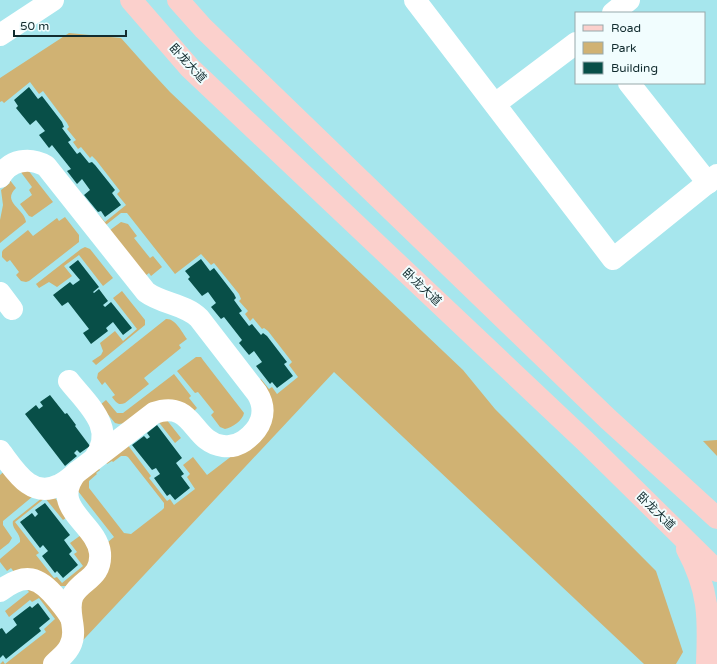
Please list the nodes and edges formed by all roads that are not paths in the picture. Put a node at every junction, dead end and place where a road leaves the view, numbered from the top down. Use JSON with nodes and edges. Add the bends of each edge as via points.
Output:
{"nodes":[{"id":1,"x":53,"y":0,"type":"edge"},
{"id":2,"x":131,"y":0,"type":"edge"},
{"id":3,"x":178,"y":0,"type":"edge"},
{"id":4,"x":415,"y":0,"type":"edge"},
{"id":5,"x":629,"y":0,"type":"edge"},
{"id":6,"x":614,"y":12,"type":"edge"},
{"id":7,"x":0,"y":35,"type":"edge"},
{"id":8,"x":575,"y":44,"type":"edge"},
{"id":9,"x":630,"y":84,"type":"edge"},
{"id":10,"x":496,"y":104,"type":"junction"},
{"id":11,"x":0,"y":177,"type":"edge"},
{"id":12,"x":712,"y":179,"type":"edge"},
{"id":13,"x":69,"y":381,"type":"dead end"},
{"id":14,"x":98,"y":418,"type":"junction"},
{"id":15,"x":138,"y":424,"type":"junction"},
{"id":16,"x":0,"y":451,"type":"edge"},
{"id":17,"x":86,"y":465,"type":"junction"},
{"id":18,"x":44,"y":488,"type":"junction"},
{"id":19,"x":708,"y":503,"type":"edge"},
{"id":20,"x":75,"y":514,"type":"junction"},
{"id":21,"x":717,"y":518,"type":"edge"},
{"id":22,"x":678,"y":532,"type":"junction"},
{"id":23,"x":717,"y":571,"type":"edge"},
{"id":24,"x":1,"y":590,"type":"edge"},
{"id":25,"x":71,"y":618,"type":"junction"},
{"id":26,"x":710,"y":658,"type":"edge"},
{"id":27,"x":54,"y":664,"type":"edge"}],
"edges":[{"from":1,"to":7,"type":"street"},
{"from":2,"to":22,"type":"main road","name":"卧龙大道","via":[[190,68]]},
{"from":3,"to":19,"type":"main road","via":[[208,34],[608,419]]},
{"from":4,"to":10,"type":"street"},
{"from":5,"to":6,"type":"street"},
{"from":8,"to":10,"type":"street"},
{"from":9,"to":12,"type":"street"},
{"from":10,"to":12,"type":"street","via":[[613,259]]},
{"from":11,"to":15,"type":"street","via":[[6,168],[18,162],[28,160],[46,166],[146,292],[188,310],[199,318],[260,397],[262,408],[261,420],[254,433],[231,446],[218,446],[210,442],[188,418],[173,411],[154,413]]},
{"from":13,"to":14,"type":"street"},
{"from":14,"to":15,"type":"street","via":[[109,427],[119,429]]},
{"from":14,"to":17,"type":"street","via":[[102,427],[101,448]]},
{"from":15,"to":17,"type":"street"},
{"from":16,"to":18,"type":"street","via":[[24,481],[32,486]]},
{"from":17,"to":18,"type":"street","via":[[60,485]]},
{"from":17,"to":20,"type":"street","via":[[71,480],[68,492]]},
{"from":18,"to":20,"type":"street","via":[[60,495]]},
{"from":19,"to":21,"type":"main road"},
{"from":20,"to":25,"type":"street","via":[[96,542],[100,558],[94,575],[73,595]]},
{"from":22,"to":23,"type":"main road","name":"卧龙大道"},
{"from":22,"to":26,"type":"main road","via":[[697,567],[705,595]]},
{"from":24,"to":25,"type":"street","via":[[22,579],[37,581],[48,588]]},
{"from":25,"to":27,"type":"street","via":[[74,630],[72,641]]}]}
